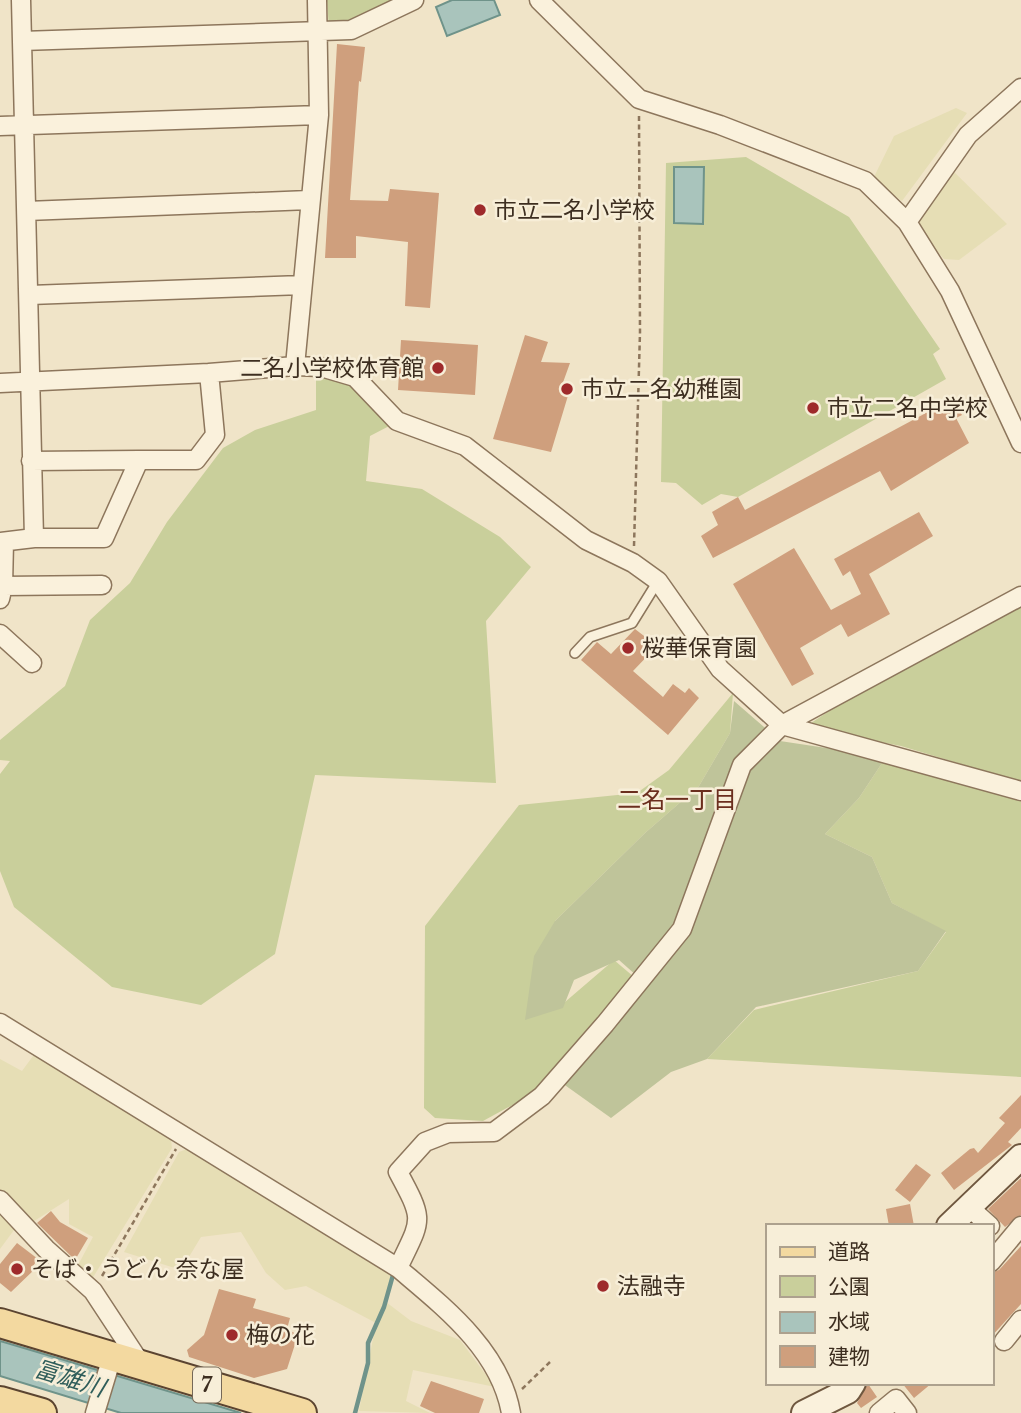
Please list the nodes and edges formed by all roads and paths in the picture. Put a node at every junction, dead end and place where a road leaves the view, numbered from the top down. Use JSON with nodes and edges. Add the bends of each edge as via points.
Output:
{"nodes":[{"id":1,"x":21,"y":0,"type":"edge"},
{"id":2,"x":317,"y":0,"type":"edge"},
{"id":3,"x":414,"y":0,"type":"edge"},
{"id":4,"x":539,"y":0,"type":"edge"},
{"id":5,"x":317,"y":33,"type":"junction"},
{"id":6,"x":22,"y":41,"type":"junction"},
{"id":7,"x":1021,"y":88,"type":"edge"},
{"id":8,"x":639,"y":99,"type":"junction"},
{"id":9,"x":319,"y":115,"type":"junction"},
{"id":10,"x":0,"y":126,"type":"edge"},
{"id":11,"x":23,"y":126,"type":"junction"},
{"id":12,"x":309,"y":200,"type":"junction"},
{"id":13,"x":27,"y":211,"type":"junction"},
{"id":14,"x":907,"y":222,"type":"junction"},
{"id":15,"x":302,"y":285,"type":"junction"},
{"id":16,"x":30,"y":295,"type":"junction"},
{"id":17,"x":295,"y":366,"type":"junction"},
{"id":18,"x":209,"y":373,"type":"junction"},
{"id":19,"x":32,"y":382,"type":"junction"},
{"id":20,"x":0,"y":383,"type":"edge"},
{"id":21,"x":1021,"y":443,"type":"edge"},
{"id":22,"x":139,"y":460,"type":"junction"},
{"id":23,"x":31,"y":461,"type":"junction"},
{"id":24,"x":34,"y":538,"type":"junction"},
{"id":25,"x":2,"y":542,"type":"edge"},
{"id":26,"x":634,"y":563,"type":"junction"},
{"id":27,"x":658,"y":581,"type":"junction"},
{"id":28,"x":102,"y":585,"type":"dead end"},
{"id":29,"x":2,"y":593,"type":"edge"},
{"id":30,"x":1021,"y":596,"type":"edge"},
{"id":31,"x":0,"y":634,"type":"edge"},
{"id":32,"x":575,"y":653,"type":"dead end"},
{"id":33,"x":32,"y":663,"type":"dead end"},
{"id":34,"x":782,"y":725,"type":"junction"},
{"id":35,"x":1021,"y":791,"type":"edge"},
{"id":36,"x":1,"y":1023,"type":"edge"},
{"id":37,"x":184,"y":1138,"type":"junction"},
{"id":38,"x":1021,"y":1157,"type":"edge"},
{"id":39,"x":0,"y":1200,"type":"edge"},
{"id":40,"x":968,"y":1207,"type":"junction"},
{"id":41,"x":951,"y":1224,"type":"edge"},
{"id":42,"x":989,"y":1224,"type":"edge"},
{"id":43,"x":1021,"y":1226,"type":"edge"},
{"id":44,"x":993,"y":1228,"type":"edge"},
{"id":45,"x":1008,"y":1241,"type":"junction"},
{"id":46,"x":993,"y":1260,"type":"edge"},
{"id":47,"x":398,"y":1268,"type":"junction"},
{"id":48,"x":93,"y":1291,"type":"junction"},
{"id":49,"x":1021,"y":1320,"type":"edge"},
{"id":50,"x":0,"y":1323,"type":"edge"},
{"id":51,"x":1004,"y":1341,"type":"dead end"},
{"id":52,"x":110,"y":1362,"type":"junction"},
{"id":53,"x":550,"y":1362,"type":"dead end"},
{"id":54,"x":141,"y":1364,"type":"junction"},
{"id":55,"x":852,"y":1385,"type":"edge"},
{"id":56,"x":0,"y":1401,"type":"edge"},
{"id":57,"x":510,"y":1407,"type":"edge"},
{"id":58,"x":42,"y":1413,"type":"edge"},
{"id":59,"x":96,"y":1413,"type":"edge"},
{"id":60,"x":302,"y":1413,"type":"edge"},
{"id":61,"x":804,"y":1413,"type":"edge"},
{"id":62,"x":879,"y":1413,"type":"edge"},
{"id":63,"x":906,"y":1413,"type":"edge"}],
"edges":[{"from":1,"to":6,"type":"street"},
{"from":2,"to":5,"type":"street"},
{"from":3,"to":5,"type":"street","via":[[351,30]]},
{"from":4,"to":8,"type":"street"},
{"from":5,"to":6,"type":"street"},
{"from":5,"to":9,"type":"street"},
{"from":6,"to":11,"type":"street"},
{"from":7,"to":14,"type":"street","via":[[968,135]]},
{"from":8,"to":14,"type":"street","via":[[865,181]]},
{"from":8,"to":26,"type":"path","via":[[640,332]]},
{"from":9,"to":11,"type":"street"},
{"from":9,"to":12,"type":"street"},
{"from":10,"to":11,"type":"street"},
{"from":11,"to":13,"type":"street"},
{"from":12,"to":13,"type":"street"},
{"from":12,"to":15,"type":"street"},
{"from":13,"to":16,"type":"street"},
{"from":14,"to":21,"type":"street","via":[[950,291]]},
{"from":15,"to":16,"type":"street"},
{"from":15,"to":17,"type":"street"},
{"from":16,"to":19,"type":"street"},
{"from":17,"to":18,"type":"street"},
{"from":17,"to":26,"type":"street","via":[[321,367],[355,377],[397,421],[465,446],[586,540]]},
{"from":18,"to":19,"type":"street"},
{"from":18,"to":22,"type":"street","via":[[215,435],[196,460]]},
{"from":19,"to":20,"type":"street"},
{"from":19,"to":23,"type":"street"},
{"from":22,"to":23,"type":"street"},
{"from":22,"to":24,"type":"street","via":[[104,538]]},
{"from":23,"to":24,"type":"street"},
{"from":24,"to":25,"type":"street"},
{"from":25,"to":29,"type":"street"},
{"from":26,"to":27,"type":"street"},
{"from":27,"to":32,"type":"lane","via":[[632,623],[590,637]]},
{"from":27,"to":34,"type":"street","via":[[719,669]]},
{"from":28,"to":29,"type":"street"},
{"from":30,"to":34,"type":"street"},
{"from":31,"to":33,"type":"street"},
{"from":34,"to":35,"type":"street"},
{"from":34,"to":47,"type":"street","via":[[743,765],[682,929],[605,1024],[542,1096],[494,1132],[448,1132],[425,1142],[398,1171],[419,1223]]},
{"from":36,"to":37,"type":"street"},
{"from":37,"to":47,"type":"street"},
{"from":37,"to":48,"type":"path"},
{"from":38,"to":40,"type":"street"},
{"from":39,"to":48,"type":"street","via":[[46,1250]]},
{"from":40,"to":41,"type":"street"},
{"from":40,"to":42,"type":"street"},
{"from":43,"to":45,"type":"street"},
{"from":44,"to":45,"type":"street"},
{"from":45,"to":46,"type":"street"},
{"from":47,"to":57,"type":"street","via":[[447,1309],[487,1355]]},
{"from":48,"to":54,"type":"street"},
{"from":49,"to":51,"type":"street"},
{"from":50,"to":52,"type":"main road","number":"7"},
{"from":52,"to":54,"type":"main road","number":"7"},
{"from":52,"to":59,"type":"street"},
{"from":53,"to":57,"type":"path"},
{"from":54,"to":60,"type":"main road","number":"7"},
{"from":55,"to":61,"type":"street"},
{"from":56,"to":58,"type":"main road"},
{"from":62,"to":63,"type":"street","via":[[896,1399]]}]}
